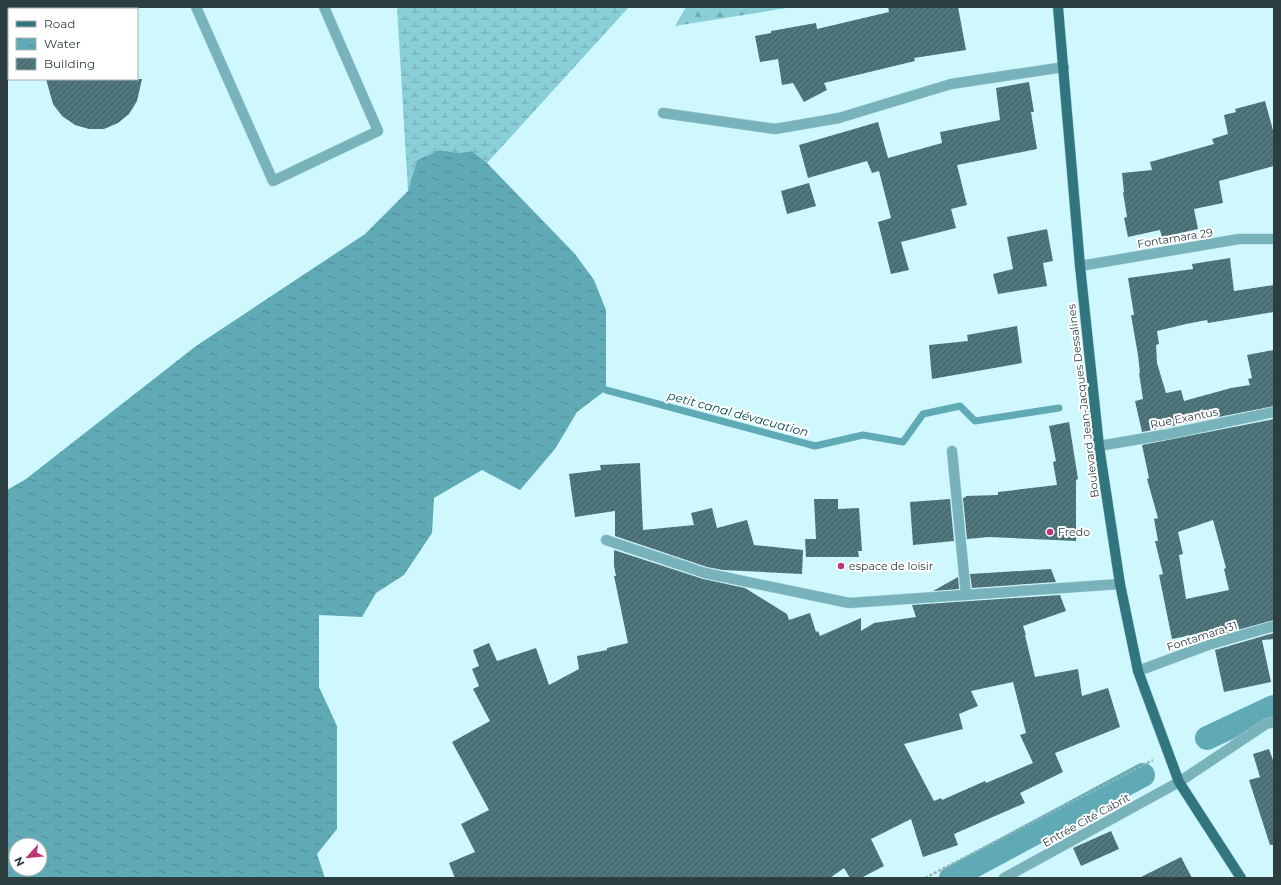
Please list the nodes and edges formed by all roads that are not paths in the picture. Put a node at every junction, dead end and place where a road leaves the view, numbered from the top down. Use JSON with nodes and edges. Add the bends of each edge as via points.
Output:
{"nodes":[{"id":1,"x":196,"y":7,"type":"edge"},
{"id":2,"x":324,"y":7,"type":"edge"},
{"id":3,"x":1058,"y":7,"type":"edge"},
{"id":4,"x":1064,"y":67,"type":"junction"},
{"id":5,"x":663,"y":112,"type":"dead end"},
{"id":6,"x":1274,"y":239,"type":"edge"},
{"id":7,"x":1080,"y":266,"type":"junction"},
{"id":8,"x":1274,"y":412,"type":"edge"},
{"id":9,"x":1099,"y":446,"type":"junction"},
{"id":10,"x":952,"y":452,"type":"dead end"},
{"id":11,"x":606,"y":540,"type":"dead end"},
{"id":12,"x":1120,"y":584,"type":"junction"},
{"id":13,"x":966,"y":595,"type":"junction"},
{"id":14,"x":1274,"y":626,"type":"edge"},
{"id":15,"x":1138,"y":671,"type":"junction"},
{"id":16,"x":1274,"y":722,"type":"edge"},
{"id":17,"x":1179,"y":782,"type":"junction"},
{"id":18,"x":1004,"y":878,"type":"edge"},
{"id":19,"x":1241,"y":878,"type":"edge"}],
"edges":[{"from":1,"to":2,"type":"street","via":[[273,182],[378,131]]},
{"from":3,"to":4,"type":"main road","name":"Boulevard Jean-Jacques Dessalines"},
{"from":4,"to":5,"type":"street","via":[[951,84],[839,118],[775,129]]},
{"from":4,"to":7,"type":"main road","name":"Boulevard Jean-Jacques Dessalines"},
{"from":6,"to":7,"type":"street","name":"Fontamara 29","via":[[1239,239]]},
{"from":7,"to":9,"type":"main road","name":"Boulevard Jean-Jacques Dessalines"},
{"from":8,"to":9,"type":"street","name":"Rue Exantus"},
{"from":9,"to":12,"type":"main road","name":"Boulevard Jean-Jacques Dessalines"},
{"from":10,"to":13,"type":"street"},
{"from":11,"to":13,"type":"street","via":[[705,573],[849,603]]},
{"from":12,"to":13,"type":"street"},
{"from":12,"to":15,"type":"main road","name":"Boulevard Jean-Jacques Dessalines"},
{"from":14,"to":15,"type":"street","name":"Fontamara 31","via":[[1208,645]]},
{"from":15,"to":17,"type":"main road","name":"Boulevard Jean-Jacques Dessalines"},
{"from":16,"to":17,"type":"street","name":"Entrée Cité Cabrit","via":[[1266,724]]},
{"from":17,"to":18,"type":"street","name":"Entrée Cité Cabrit"},
{"from":17,"to":19,"type":"main road","name":"Boulevard Jean-Jacques Dessalines"}]}
